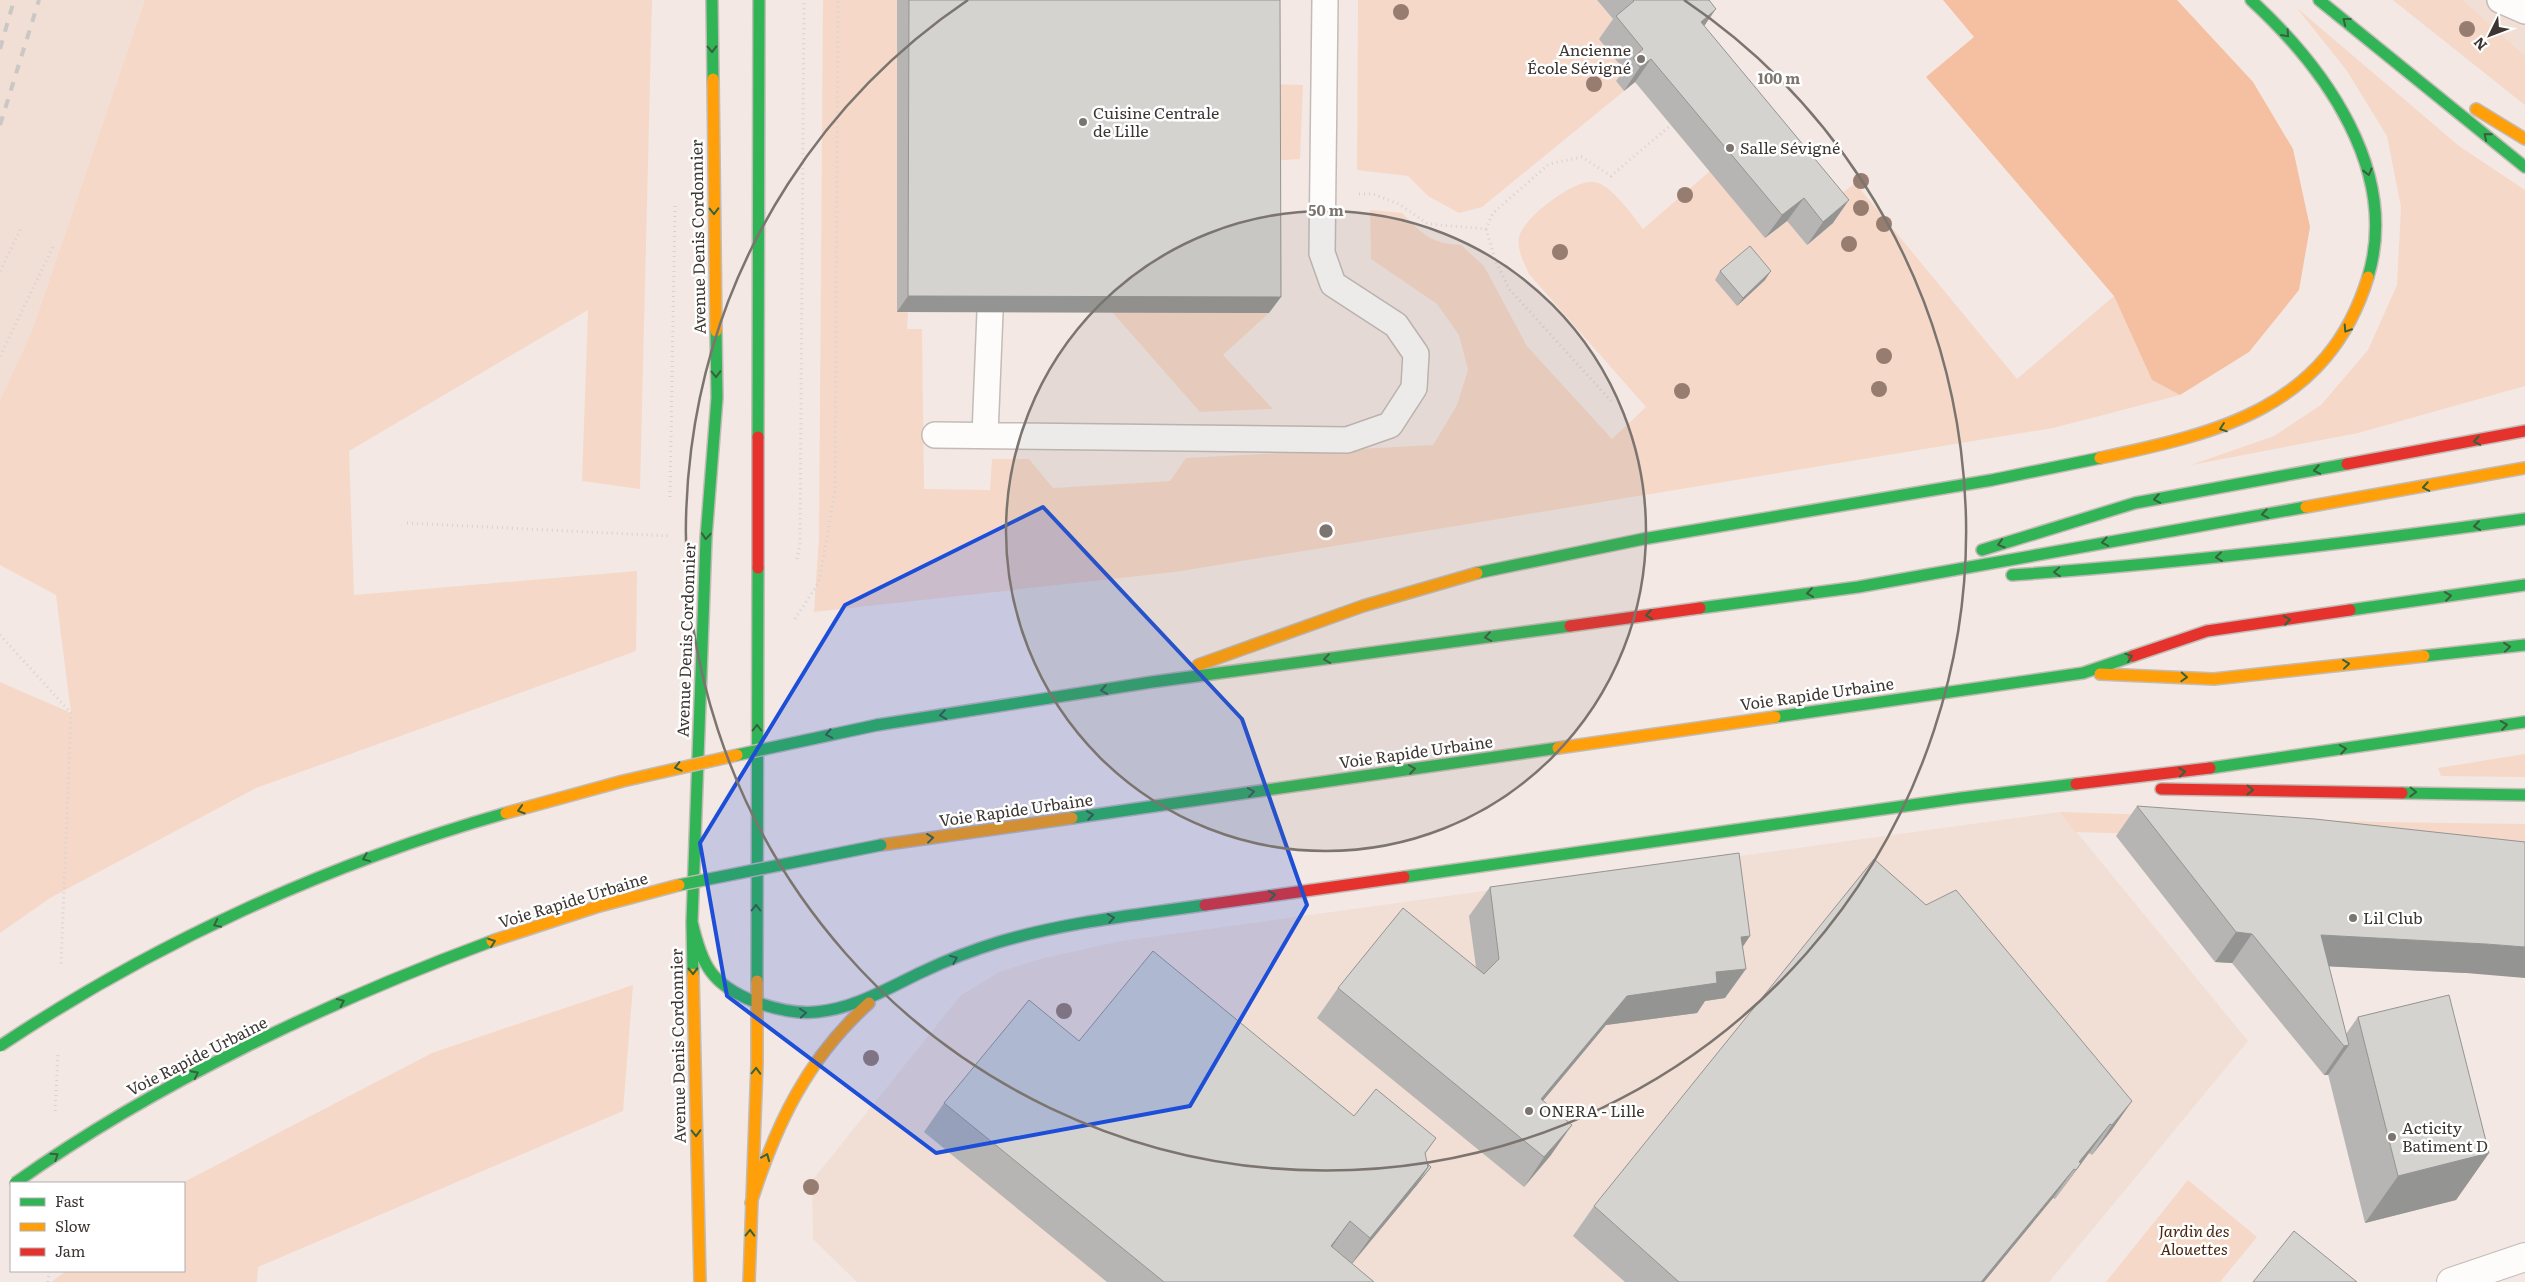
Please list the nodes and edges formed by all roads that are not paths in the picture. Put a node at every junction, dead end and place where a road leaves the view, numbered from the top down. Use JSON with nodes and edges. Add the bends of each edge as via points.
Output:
{"nodes":[{"id":1,"x":712,"y":0,"type":"edge"},
{"id":2,"x":759,"y":0,"type":"edge"},
{"id":3,"x":1325,"y":0,"type":"edge"},
{"id":4,"x":2251,"y":0,"type":"edge"},
{"id":5,"x":2319,"y":0,"type":"edge"},
{"id":6,"x":2500,"y":0,"type":"edge"},
{"id":7,"x":2525,"y":11,"type":"edge"},
{"id":8,"x":2373,"y":41,"type":"junction"},
{"id":9,"x":2525,"y":139,"type":"edge"},
{"id":10,"x":2525,"y":167,"type":"edge"},
{"id":11,"x":990,"y":312,"type":"edge"},
{"id":12,"x":2525,"y":432,"type":"edge"},
{"id":13,"x":935,"y":435,"type":"dead end"},
{"id":14,"x":985,"y":435,"type":"junction"},
{"id":15,"x":2525,"y":468,"type":"edge"},
{"id":16,"x":2525,"y":519,"type":"edge"},
{"id":17,"x":1972,"y":552,"type":"dead end"},
{"id":18,"x":1953,"y":558,"type":"dead end"},
{"id":19,"x":1997,"y":576,"type":"dead end"},
{"id":20,"x":1977,"y":578,"type":"dead end"},
{"id":21,"x":2525,"y":585,"type":"edge"},
{"id":22,"x":1858,"y":587,"type":"junction"},
{"id":23,"x":2525,"y":645,"type":"edge"},
{"id":24,"x":2083,"y":673,"type":"junction"},
{"id":25,"x":1152,"y":682,"type":"junction"},
{"id":26,"x":2525,"y":722,"type":"edge"},
{"id":27,"x":2134,"y":778,"type":"junction"},
{"id":28,"x":2525,"y":795,"type":"edge"},
{"id":29,"x":692,"y":922,"type":"junction"},
{"id":30,"x":878,"y":995,"type":"junction"},
{"id":31,"x":756,"y":1002,"type":"junction"},
{"id":32,"x":0,"y":1046,"type":"edge"},
{"id":33,"x":16,"y":1182,"type":"edge"},
{"id":34,"x":751,"y":1203,"type":"junction"},
{"id":35,"x":2525,"y":1257,"type":"edge"},
{"id":36,"x":700,"y":1282,"type":"edge"},
{"id":37,"x":749,"y":1282,"type":"edge"},
{"id":38,"x":2451,"y":1282,"type":"edge"}],
"edges":[{"from":1,"to":29,"type":"main road","name":"Avenue Denis Cordonnier","one_way":true,"via":[[717,398],[706,538]]},
{"from":31,"to":2,"type":"main road","one_way":true},
{"from":3,"to":14,"type":"lane","via":[[1322,253],[1333,284],[1396,325],[1416,354],[1414,388],[1390,425],[1347,440]]},
{"from":4,"to":25,"type":"main road","one_way":true,"via":[[2312,64],[2340,102],[2364,158],[2373,194],[2376,230],[2365,290],[2352,322],[2328,358],[2306,380],[2277,401],[2236,424],[2179,442],[2031,473],[1531,560],[1431,584],[1341,612]]},
{"from":8,"to":5,"type":"main road","one_way":true},
{"from":6,"to":7,"type":"lane"},
{"from":8,"to":9,"type":"main road"},
{"from":10,"to":8,"type":"main road","one_way":true},
{"from":11,"to":14,"type":"lane"},
{"from":12,"to":17,"type":"main road","one_way":true,"via":[[2135,504]]},
{"from":13,"to":14,"type":"lane"},
{"from":15,"to":22,"type":"main road","one_way":true},
{"from":16,"to":19,"type":"main road","one_way":true,"via":[[2354,543],[2136,566]]},
{"from":18,"to":22,"type":"main road"},
{"from":20,"to":22,"type":"main road"},
{"from":24,"to":21,"type":"main road","one_way":true,"via":[[2206,631]]},
{"from":22,"to":25,"type":"main road","one_way":true},
{"from":24,"to":23,"type":"main road","one_way":true,"via":[[2214,679]]},
{"from":33,"to":24,"type":"main road","name":"Voie Rapide Urbaine","one_way":true,"bridge":true,"via":[[175,1084],[304,1020],[431,964],[595,907],[881,845]]},
{"from":25,"to":32,"type":"main road","one_way":true,"bridge":true,"via":[[877,725],[725,755],[588,789],[373,855],[260,903],[126,968]]},
{"from":27,"to":26,"type":"main road","one_way":true},
{"from":27,"to":28,"type":"main road","one_way":true,"via":[[2158,789]]},
{"from":30,"to":27,"type":"main road","one_way":true,"via":[[923,971],[983,947],[1018,936],[1108,918],[1961,798]]},
{"from":29,"to":31,"type":"main road","via":[[698,947],[723,986]]},
{"from":29,"to":36,"type":"main road","name":"Avenue Denis Cordonnier","one_way":true},
{"from":31,"to":30,"type":"main road","one_way":true,"via":[[794,1014],[835,1010]]},
{"from":34,"to":30,"type":"main road","one_way":true,"via":[[763,1162],[805,1076],[852,1016]]},
{"from":34,"to":31,"type":"main road","one_way":true},
{"from":37,"to":34,"type":"main road","one_way":true},
{"from":35,"to":38,"type":"street"}]}
